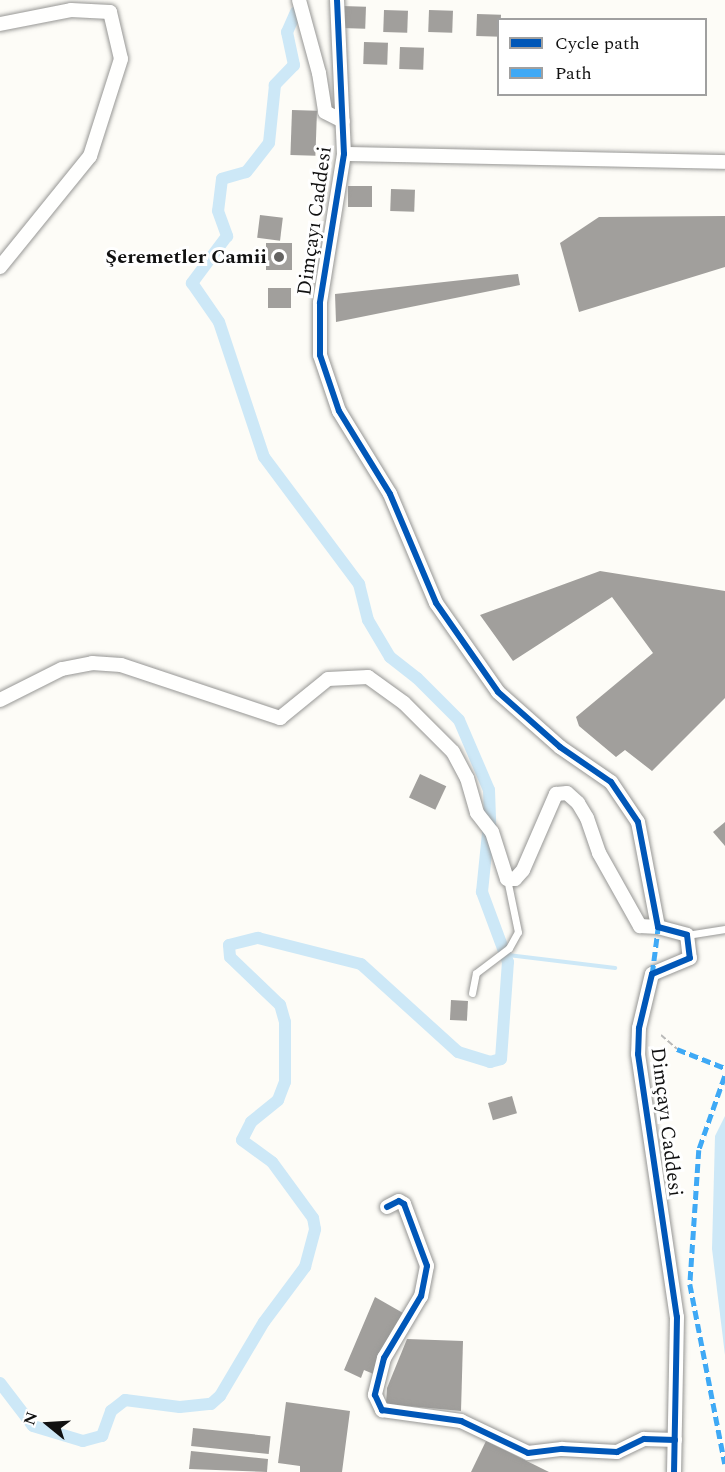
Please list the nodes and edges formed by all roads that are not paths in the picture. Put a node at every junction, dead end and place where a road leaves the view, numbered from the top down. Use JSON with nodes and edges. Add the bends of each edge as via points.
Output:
{"nodes":[{"id":1,"x":299,"y":0,"type":"edge"},
{"id":2,"x":337,"y":0,"type":"edge"},
{"id":3,"x":0,"y":24,"type":"edge"},
{"id":4,"x":343,"y":121,"type":"junction"},
{"id":5,"x":344,"y":154,"type":"junction"},
{"id":6,"x":725,"y":162,"type":"edge"},
{"id":7,"x":0,"y":267,"type":"edge"},
{"id":8,"x":0,"y":699,"type":"edge"},
{"id":9,"x":507,"y":879,"type":"junction"},
{"id":10,"x":658,"y":927,"type":"junction"},
{"id":11,"x":725,"y":929,"type":"edge"},
{"id":12,"x":687,"y":935,"type":"junction"},
{"id":13,"x":472,"y":993,"type":"dead end"},
{"id":14,"x":387,"y":1206,"type":"dead end"},
{"id":15,"x":675,"y":1440,"type":"junction"},
{"id":16,"x":674,"y":1472,"type":"edge"}],
"edges":[{"from":1,"to":4,"type":"street","via":[[319,73],[324,112]]},
{"from":2,"to":4,"type":"street","name":"Dimçayı Caddesi"},
{"from":3,"to":7,"type":"street","via":[[71,10],[110,12],[121,59],[90,156]]},
{"from":4,"to":5,"type":"street","name":"Dimçayı Caddesi"},
{"from":5,"to":6,"type":"street"},
{"from":5,"to":10,"type":"street","name":"Dimçayı Caddesi","via":[[320,303],[320,355],[339,411],[390,494],[436,603],[498,692],[560,747],[611,782],[638,822]]},
{"from":8,"to":9,"type":"street","via":[[62,669],[111,664],[280,718],[328,679],[368,677],[404,703],[453,752]]},
{"from":9,"to":10,"type":"street","via":[[515,879],[523,870],[556,794],[567,793],[586,818],[627,908],[640,926]]},
{"from":9,"to":13,"type":"lane","via":[[518,932],[509,948],[476,973]]},
{"from":10,"to":12,"type":"street"},
{"from":11,"to":12,"type":"lane"},
{"from":12,"to":15,"type":"street","name":"Dimçayı Caddesi","via":[[690,958],[652,974],[638,1045],[677,1317]]},
{"from":14,"to":15,"type":"street","via":[[399,1201],[404,1204],[427,1266],[421,1296],[384,1358],[375,1395],[382,1410],[461,1421],[528,1453],[562,1449],[617,1452],[644,1439]]},
{"from":15,"to":16,"type":"street","name":"Dimçayı Caddesi"}]}
